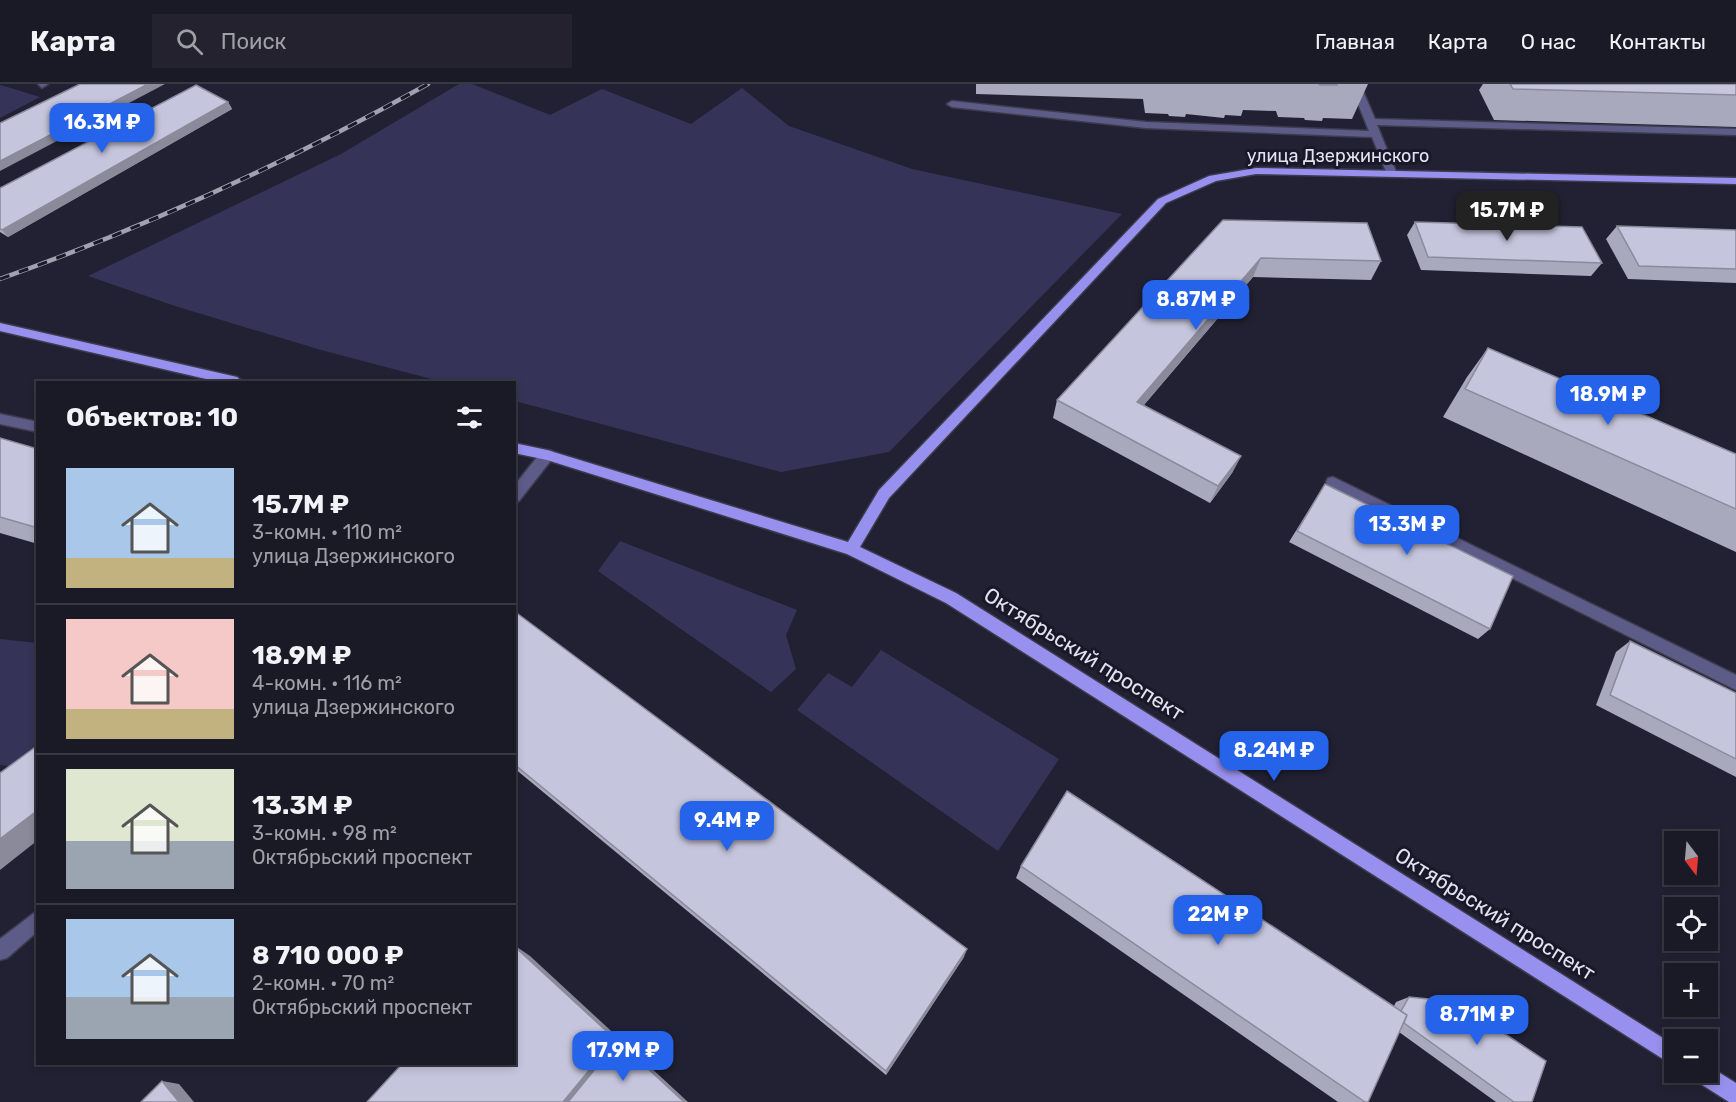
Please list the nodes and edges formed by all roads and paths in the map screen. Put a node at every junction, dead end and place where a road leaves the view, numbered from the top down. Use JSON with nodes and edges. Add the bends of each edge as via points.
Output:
{"nodes":[{"id":1,"x":1354,"y":84,"type":"edge"},
{"id":2,"x":952,"y":104,"type":"dead end"},
{"id":3,"x":1370,"y":122,"type":"junction"},
{"id":4,"x":1736,"y":132,"type":"edge"},
{"id":5,"x":1375,"y":134,"type":"junction"},
{"id":6,"x":1392,"y":174,"type":"junction"},
{"id":7,"x":1736,"y":181,"type":"edge"},
{"id":8,"x":0,"y":327,"type":"edge"},
{"id":9,"x":233,"y":381,"type":"edge"},
{"id":10,"x":0,"y":418,"type":"edge"},
{"id":11,"x":36,"y":427,"type":"edge"},
{"id":12,"x":516,"y":448,"type":"edge"},
{"id":13,"x":547,"y":455,"type":"junction"},
{"id":14,"x":1333,"y":482,"type":"dead end"},
{"id":15,"x":516,"y":494,"type":"edge"},
{"id":16,"x":851,"y":549,"type":"junction"},
{"id":17,"x":1736,"y":683,"type":"edge"},
{"id":18,"x":36,"y":921,"type":"edge"},
{"id":19,"x":0,"y":951,"type":"edge"},
{"id":20,"x":1664,"y":1050,"type":"edge"},
{"id":21,"x":1717,"y":1083,"type":"edge"},
{"id":22,"x":1736,"y":1095,"type":"edge"}],
"edges":[{"from":1,"to":3,"type":"street"},
{"from":2,"to":5,"type":"street","via":[[1146,125]]},
{"from":3,"to":4,"type":"street"},
{"from":3,"to":5,"type":"street"},
{"from":5,"to":6,"type":"street"},
{"from":6,"to":7,"type":"main road","name":"улица Дзержинского"},
{"from":6,"to":16,"type":"main road","name":"улица Дзержинского","via":[[1256,171],[1213,178],[1162,201],[884,494]]},
{"from":8,"to":9,"type":"main road"},
{"from":10,"to":11,"type":"street"},
{"from":12,"to":13,"type":"main road","name":"Октябрьский проспект"},
{"from":13,"to":15,"type":"street"},
{"from":13,"to":16,"type":"main road","name":"Октябрьский проспект"},
{"from":14,"to":17,"type":"street"},
{"from":16,"to":20,"type":"main road","name":"Октябрьский проспект","via":[[951,598]]},
{"from":18,"to":19,"type":"street"},
{"from":21,"to":22,"type":"main road"}]}
